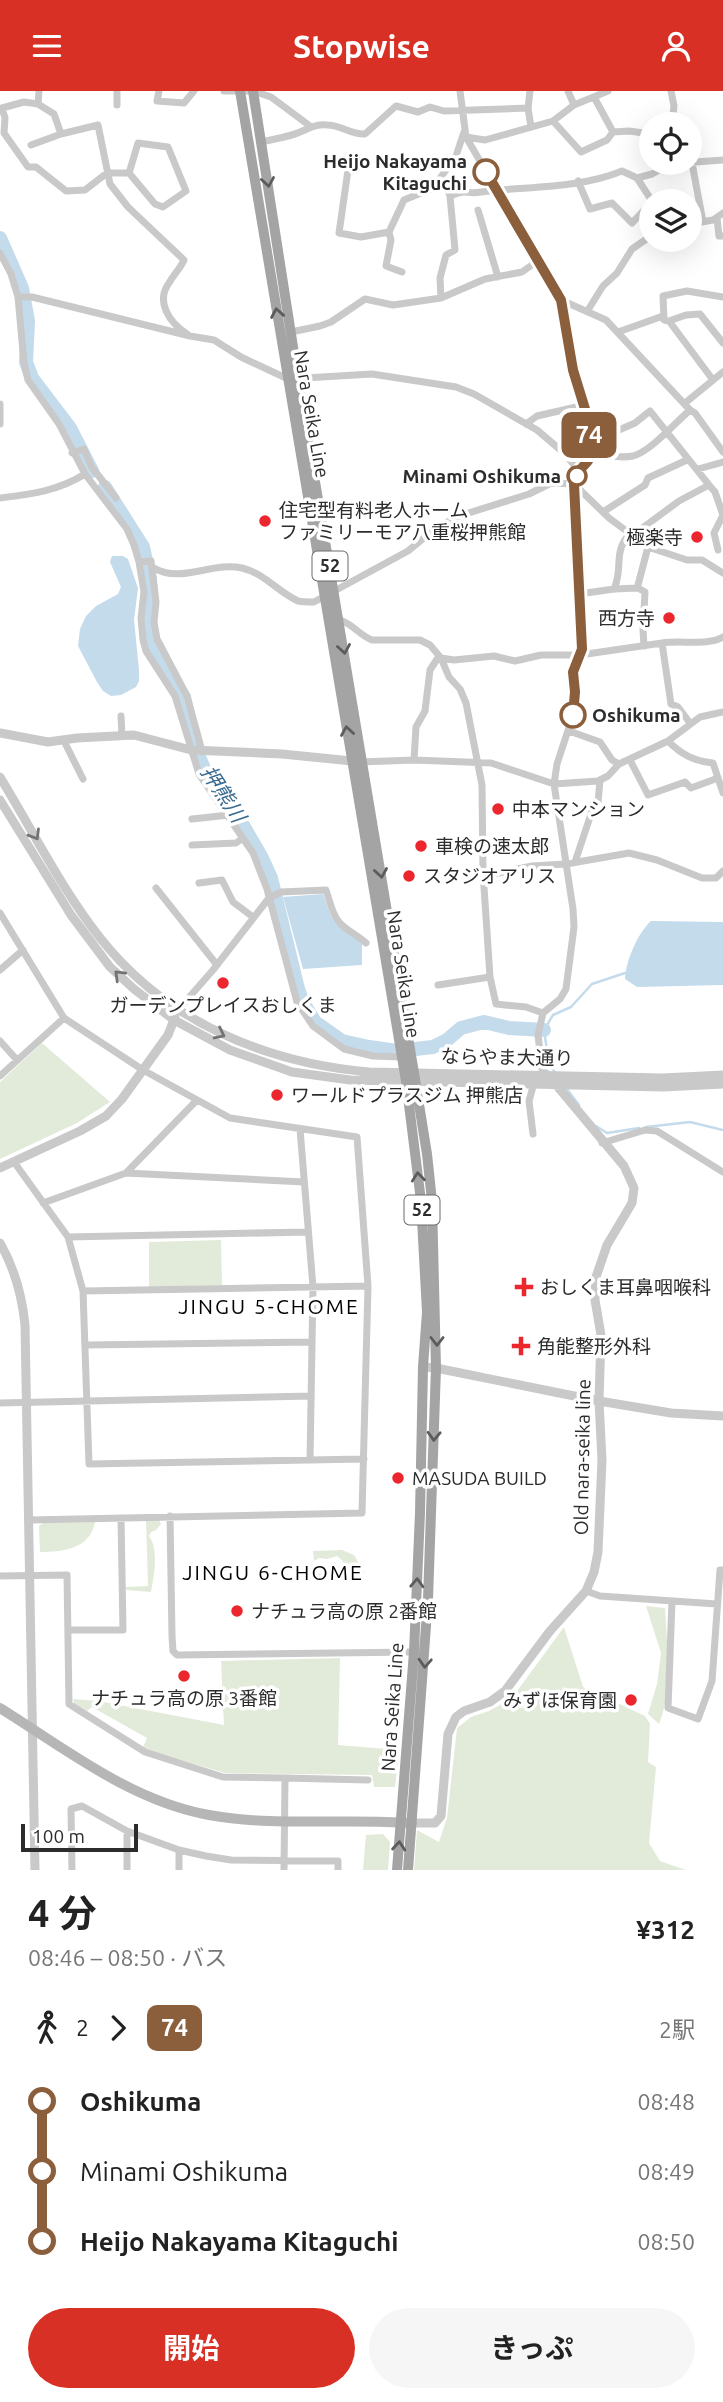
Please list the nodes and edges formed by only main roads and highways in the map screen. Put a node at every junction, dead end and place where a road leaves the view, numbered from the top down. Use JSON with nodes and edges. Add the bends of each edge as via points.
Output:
{"nodes":[{"id":1,"x":253,"y":91,"type":"edge"},
{"id":2,"x":240,"y":92,"type":"edge"},
{"id":3,"x":293,"y":379,"type":"junction"},
{"id":4,"x":330,"y":593,"type":"junction"},
{"id":5,"x":358,"y":762,"type":"junction"},
{"id":6,"x":404,"y":1055,"type":"junction"},
{"id":7,"x":410,"y":1077,"type":"junction"},
{"id":8,"x":0,"y":1708,"type":"edge"},
{"id":9,"x":406,"y":1822,"type":"junction"},
{"id":10,"x":397,"y":1870,"type":"edge"},
{"id":11,"x":408,"y":1870,"type":"edge"}],
"edges":[{"from":1,"to":3,"type":"main road","name":"Nara Seika Line","number":"52","one_way":true,"via":[[291,332]]},
{"from":3,"to":2,"type":"main road","name":"Nara Seika Line","number":"52","one_way":true},
{"from":3,"to":4,"type":"main road","name":"Nara Seika Line","number":"52"},
{"from":5,"to":4,"type":"main road","name":"Nara Seika Line","number":"52","one_way":true},
{"from":4,"to":5,"type":"main road","name":"Nara Seika Line","number":"52","one_way":true,"via":[[340,619]]},
{"from":5,"to":6,"type":"main road","name":"Nara Seika Line","number":"52","via":[[397,1040]]},
{"from":5,"to":6,"type":"main road","name":"Nara Seika Line","number":"52","one_way":true,"via":[[409,1042]]},
{"from":6,"to":7,"type":"main road","name":"Nara Seika Line","number":"52"},
{"from":9,"to":7,"type":"main road","name":"Nara Seika Line","number":"52","one_way":true,"via":[[427,1312]]},
{"from":7,"to":9,"type":"main road","name":"Nara Seika Line","number":"52","one_way":true,"via":[[432,1201],[436,1368],[428,1599]]},
{"from":8,"to":9,"type":"main road","via":[[125,1786],[188,1811],[224,1818]]},
{"from":10,"to":9,"type":"main road","name":"Nara Seika Line","number":"52","one_way":true},
{"from":9,"to":11,"type":"main road","name":"Nara Seika Line","number":"52"}]}
